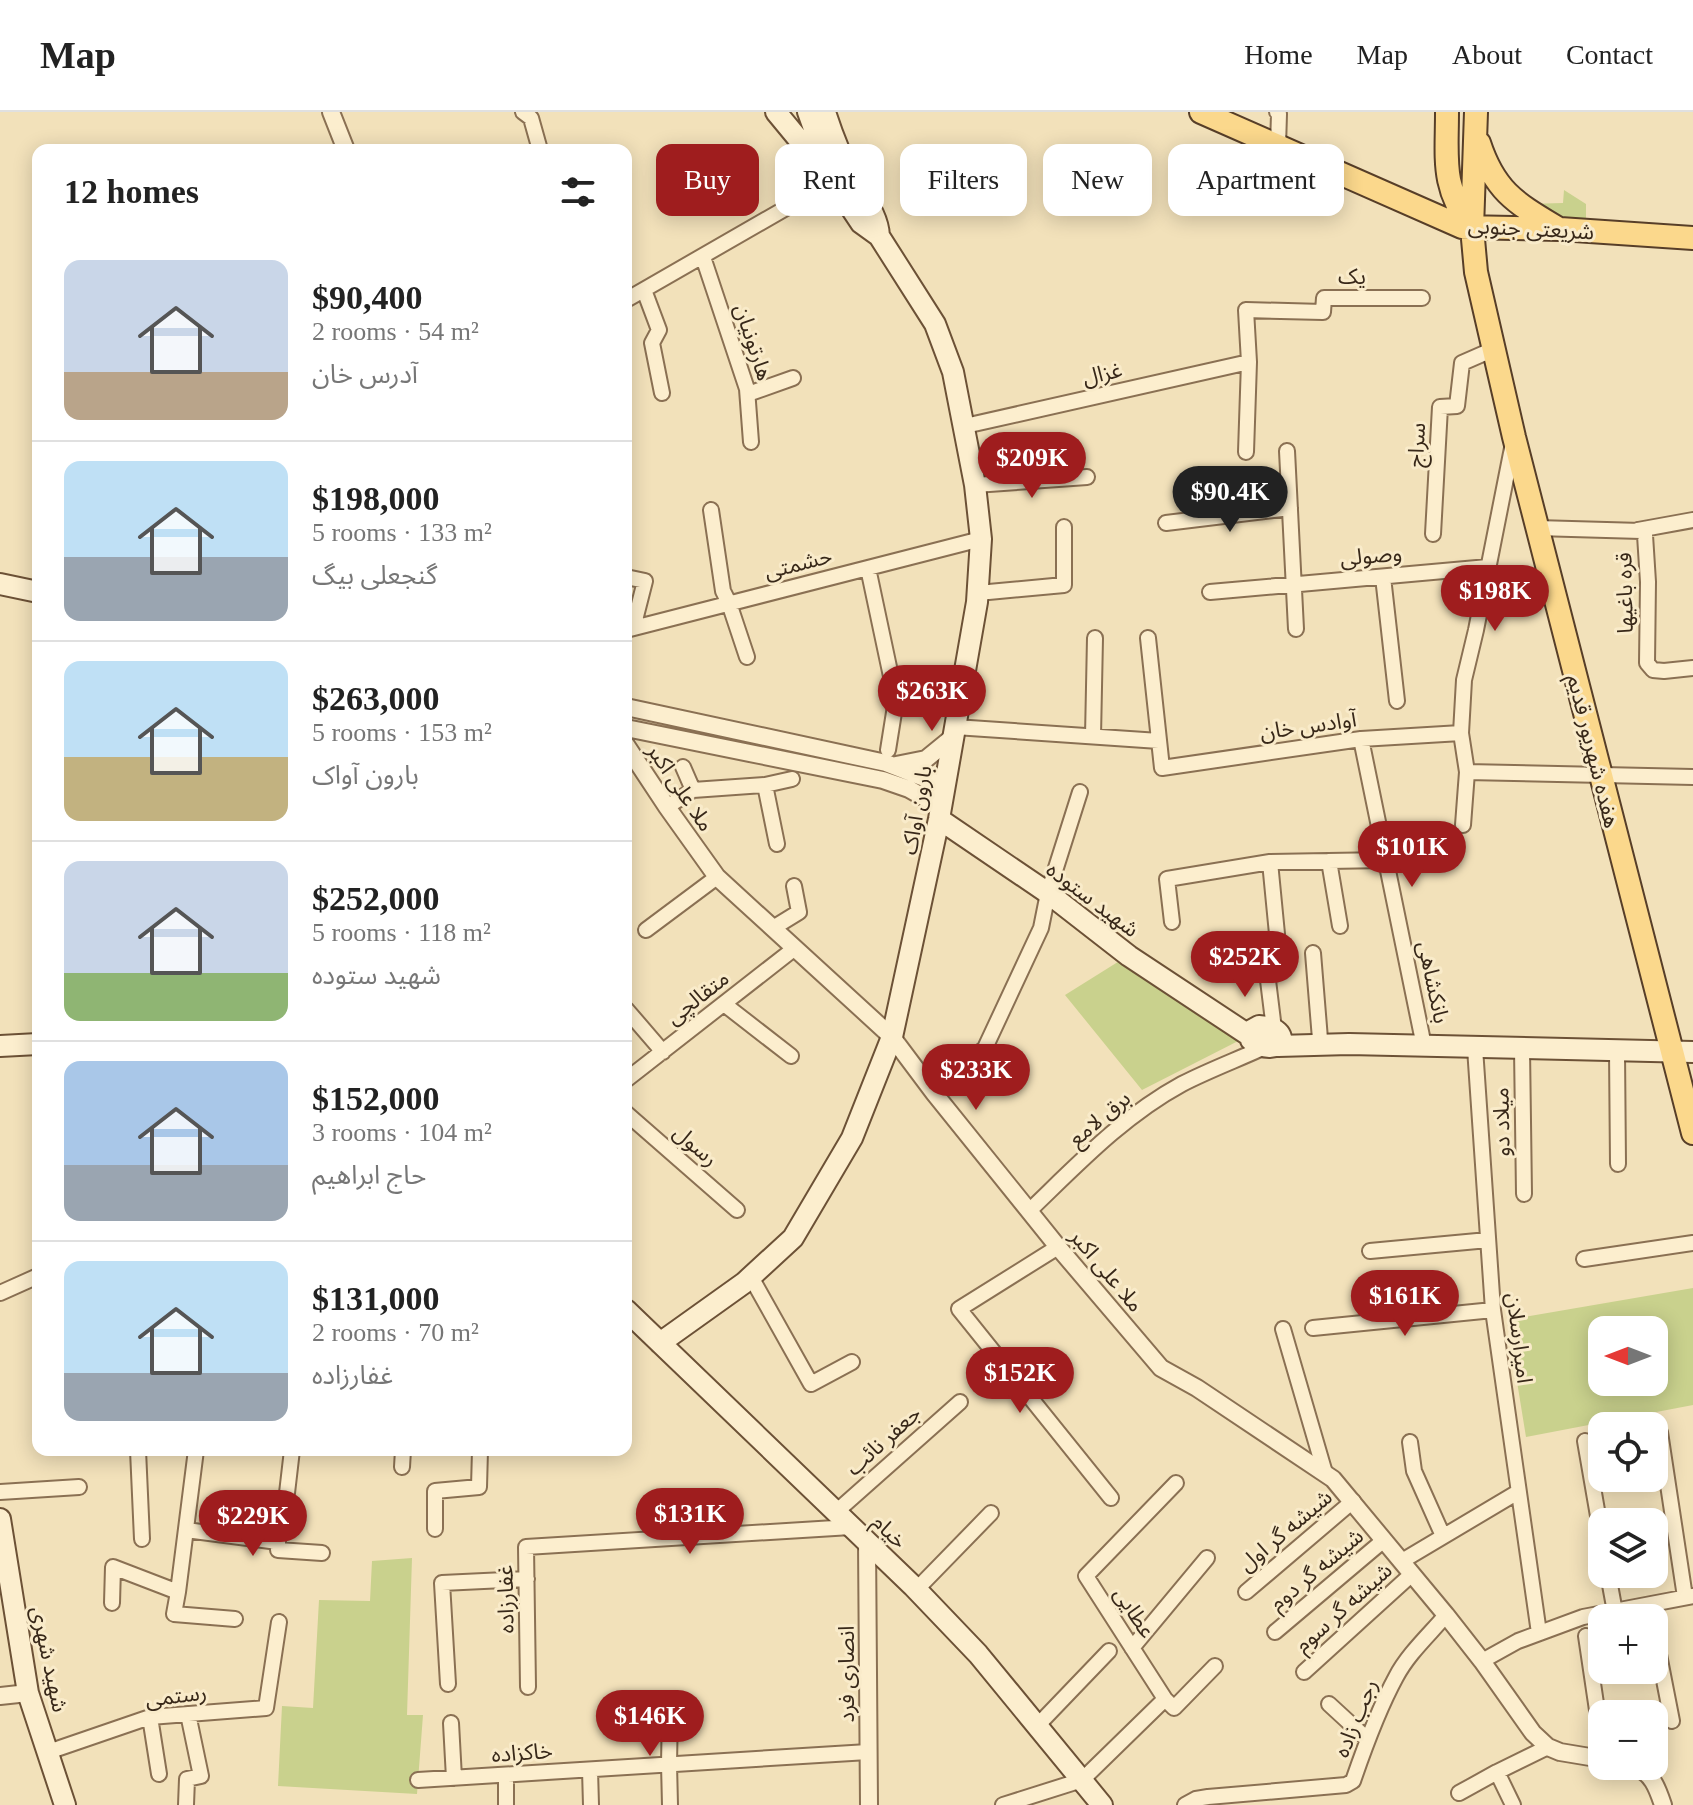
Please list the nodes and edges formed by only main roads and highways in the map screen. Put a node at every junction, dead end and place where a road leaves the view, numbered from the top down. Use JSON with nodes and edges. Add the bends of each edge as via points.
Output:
{"nodes":[{"id":1,"x":776,"y":112,"type":"edge"},
{"id":2,"x":808,"y":112,"type":"edge"},
{"id":3,"x":825,"y":112,"type":"edge"},
{"id":4,"x":1201,"y":112,"type":"edge"},
{"id":5,"x":1447,"y":112,"type":"edge"},
{"id":6,"x":1476,"y":122,"type":"edge"},
{"id":7,"x":802,"y":144,"type":"edge"},
{"id":8,"x":820,"y":144,"type":"edge"},
{"id":9,"x":856,"y":216,"type":"edge"},
{"id":10,"x":1472,"y":228,"type":"junction"},
{"id":11,"x":1560,"y":229,"type":"junction"},
{"id":12,"x":879,"y":236,"type":"junction"},
{"id":13,"x":1693,"y":238,"type":"edge"},
{"id":14,"x":0,"y":584,"type":"edge"},
{"id":15,"x":32,"y":591,"type":"edge"},
{"id":16,"x":940,"y":813,"type":"junction"},
{"id":17,"x":1265,"y":1036,"type":"junction"},
{"id":18,"x":32,"y":1044,"type":"edge"},
{"id":19,"x":1349,"y":1044,"type":"junction"},
{"id":20,"x":0,"y":1046,"type":"edge"},
{"id":21,"x":1682,"y":1053,"type":"edge"},
{"id":22,"x":1693,"y":1133,"type":"edge"},
{"id":23,"x":632,"y":1316,"type":"edge"},
{"id":24,"x":660,"y":1343,"type":"junction"},
{"id":25,"x":0,"y":1519,"type":"edge"},
{"id":26,"x":65,"y":1805,"type":"edge"},
{"id":27,"x":1102,"y":1805,"type":"edge"}],
"edges":[{"from":1,"to":7,"type":"main road","name":"بارون آواک"},
{"from":2,"to":8,"type":"main road"},
{"from":3,"to":12,"type":"main road","via":[[851,177],[876,218]]},
{"from":4,"to":10,"type":"main road","name":"شریعتی جنوبی"},
{"from":5,"to":10,"type":"main road","via":[[1450,190]]},
{"from":6,"to":10,"type":"main road","name":"هفده شهریور قدیم"},
{"from":6,"to":11,"type":"main road","via":[[1491,175],[1503,191]]},
{"from":9,"to":12,"type":"main road","name":"بارون آواک"},
{"from":10,"to":11,"type":"main road","name":"شریعتی جنوبی"},
{"from":10,"to":21,"type":"main road","name":"هفده شهریور قدیم","via":[[1476,272],[1537,528],[1600,775]]},
{"from":11,"to":13,"type":"main road","name":"شریعتی جنوبی"},
{"from":12,"to":16,"type":"main road","name":"بارون آواک","via":[[935,324],[953,372],[981,539],[978,593]]},
{"from":14,"to":15,"type":"main road"},
{"from":16,"to":17,"type":"main road","name":"شهید ستوده","via":[[1184,994]]},
{"from":16,"to":24,"type":"main road","name":"بارون آواک","via":[[892,1037],[852,1138],[793,1238],[751,1277]]},
{"from":17,"to":19,"type":"main road","name":"شهید ستوده"},
{"from":17,"to":19,"type":"main road","name":"شهید ستوده"},
{"from":18,"to":20,"type":"main road"},
{"from":19,"to":21,"type":"main road","name":"شهید ستوده"},
{"from":21,"to":22,"type":"main road","name":"هفده شهریور قدیم"},
{"from":23,"to":24,"type":"main road","name":"خیام"},
{"from":24,"to":27,"type":"main road","name":"خیام","via":[[978,1654]]},
{"from":25,"to":26,"type":"main road","name":"شهید شهری","via":[[28,1693]]}]}
